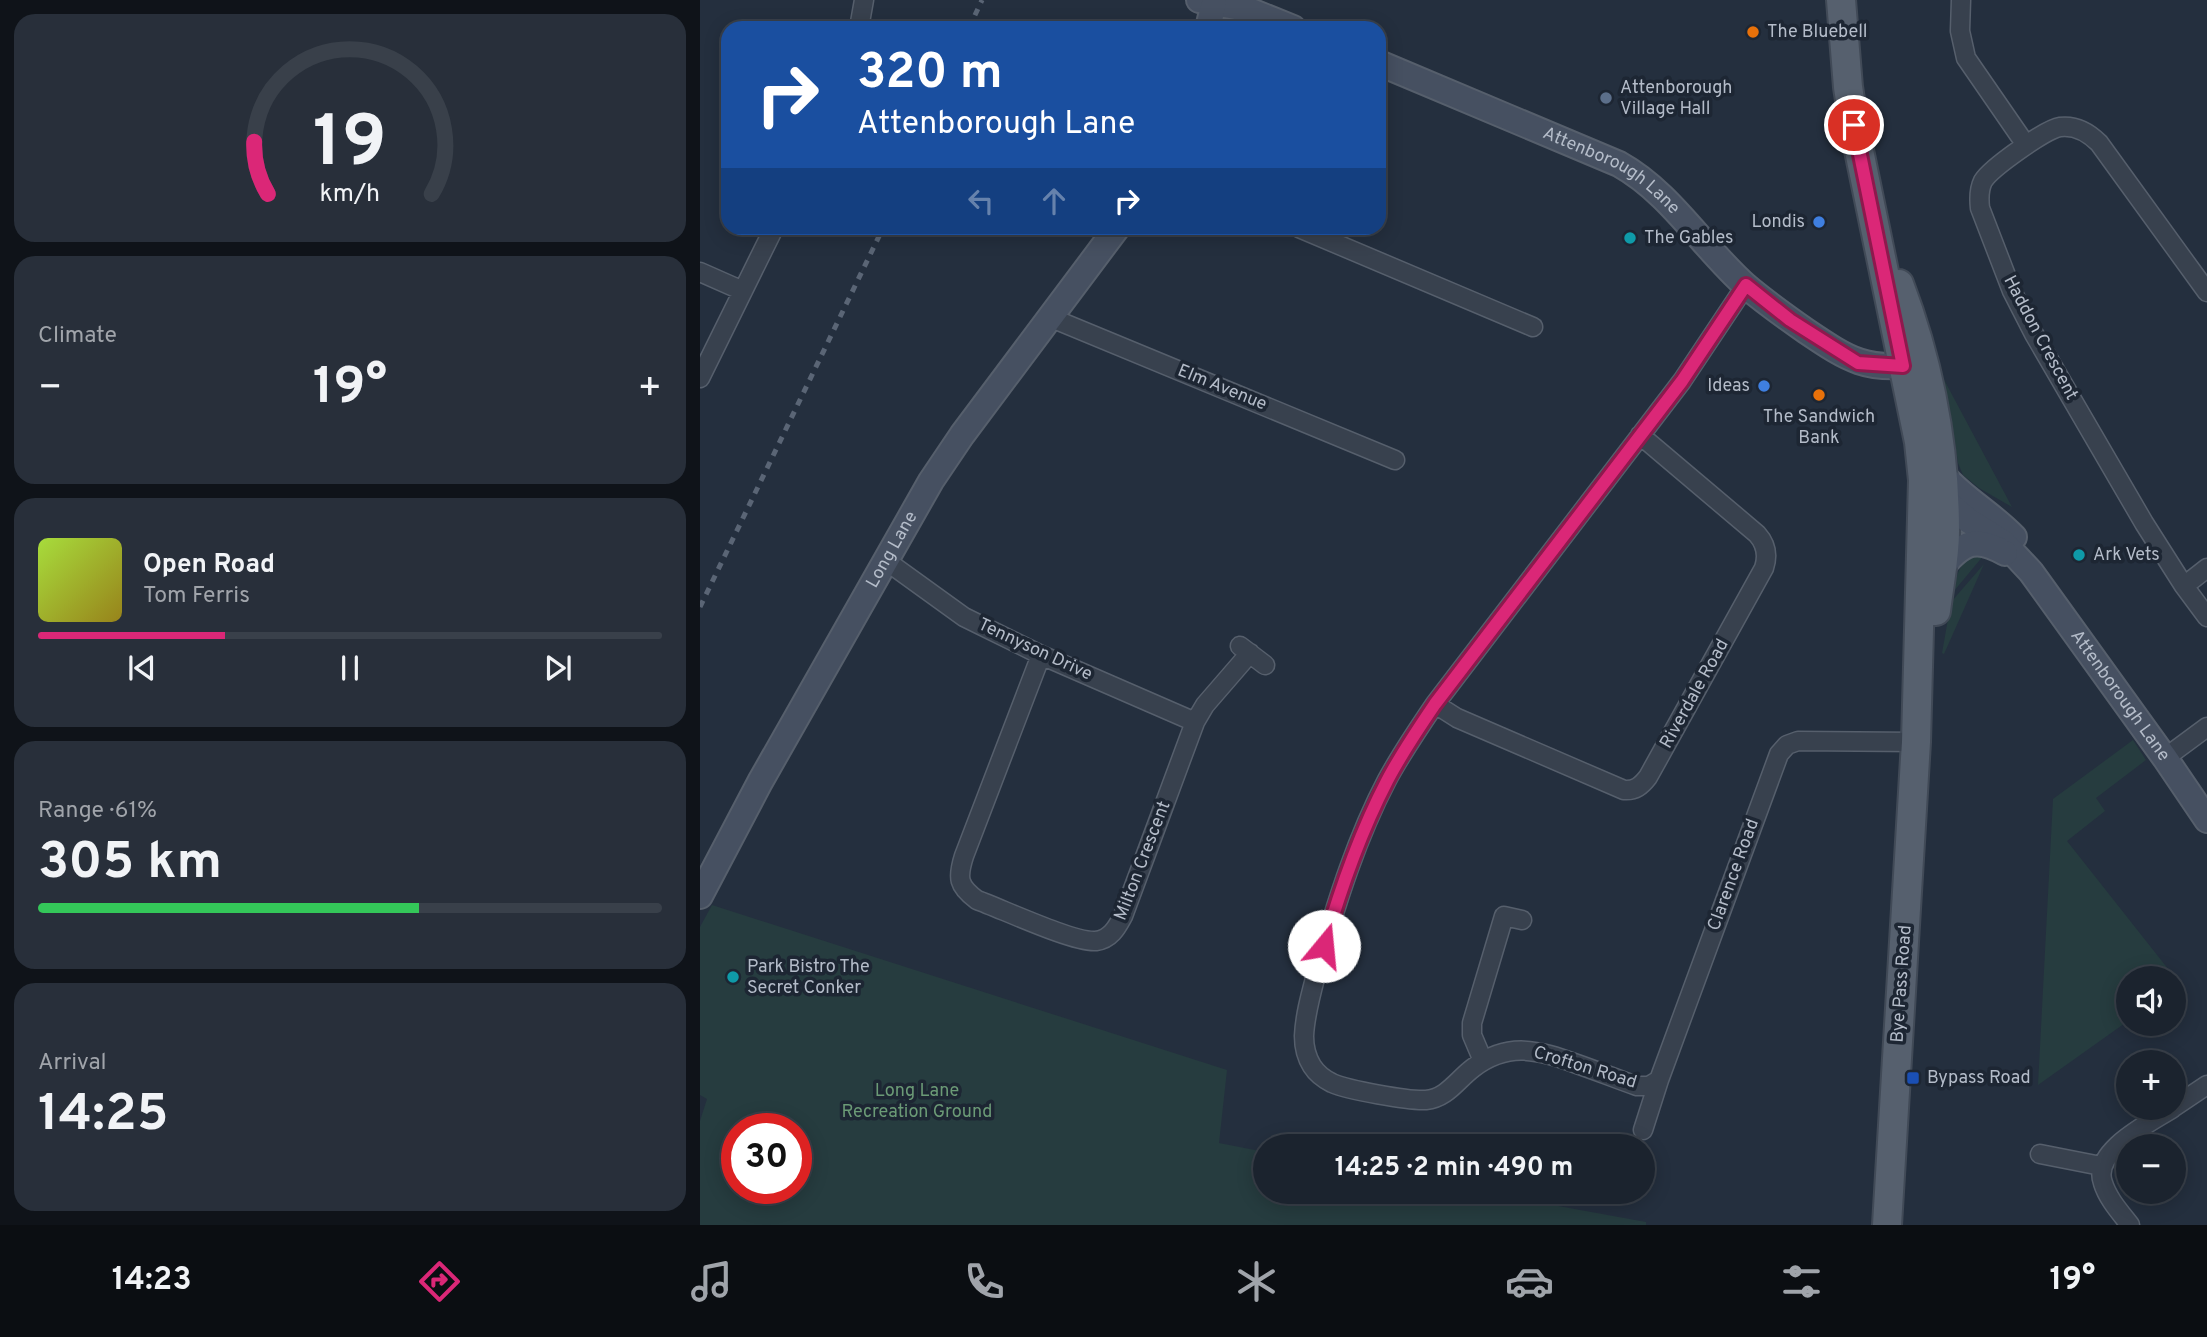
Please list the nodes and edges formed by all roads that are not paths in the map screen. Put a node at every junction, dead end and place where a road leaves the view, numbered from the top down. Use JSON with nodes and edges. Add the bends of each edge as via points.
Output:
{"nodes":[{"id":1,"x":864,"y":0,"type":"edge"},
{"id":2,"x":1841,"y":0,"type":"edge"},
{"id":3,"x":1961,"y":0,"type":"edge"},
{"id":4,"x":1207,"y":1,"type":"edge"},
{"id":5,"x":1249,"y":5,"type":"edge"},
{"id":6,"x":860,"y":21,"type":"edge"},
{"id":7,"x":1208,"y":21,"type":"edge"},
{"id":8,"x":1280,"y":21,"type":"edge"},
{"id":9,"x":1386,"y":65,"type":"edge"},
{"id":10,"x":2026,"y":145,"type":"junction"},
{"id":11,"x":771,"y":235,"type":"edge"},
{"id":12,"x":1111,"y":235,"type":"edge"},
{"id":13,"x":1316,"y":235,"type":"edge"},
{"id":14,"x":700,"y":272,"type":"edge"},
{"id":15,"x":1746,"y":285,"type":"junction"},
{"id":16,"x":743,"y":291,"type":"junction"},
{"id":17,"x":2207,"y":292,"type":"edge"},
{"id":18,"x":1049,"y":317,"type":"junction"},
{"id":19,"x":1533,"y":327,"type":"dead end"},
{"id":20,"x":1913,"y":365,"type":"junction"},
{"id":21,"x":700,"y":378,"type":"edge"},
{"id":22,"x":1640,"y":435,"type":"junction"},
{"id":23,"x":1395,"y":460,"type":"dead end"},
{"id":24,"x":1937,"y":486,"type":"junction"},
{"id":25,"x":885,"y":560,"type":"junction"},
{"id":26,"x":1942,"y":566,"type":"junction"},
{"id":27,"x":2207,"y":568,"type":"edge"},
{"id":28,"x":2031,"y":572,"type":"junction"},
{"id":29,"x":2184,"y":586,"type":"junction"},
{"id":30,"x":2207,"y":617,"type":"edge"},
{"id":31,"x":1252,"y":654,"type":"dead end"},
{"id":32,"x":1041,"y":655,"type":"junction"},
{"id":33,"x":1435,"y":704,"type":"junction"},
{"id":34,"x":1195,"y":722,"type":"junction"},
{"id":35,"x":2207,"y":727,"type":"edge"},
{"id":36,"x":1916,"y":742,"type":"junction"},
{"id":37,"x":2165,"y":758,"type":"junction"},
{"id":38,"x":2207,"y":820,"type":"edge"},
{"id":39,"x":700,"y":896,"type":"edge"},
{"id":40,"x":1522,"y":920,"type":"dead end"},
{"id":41,"x":1483,"y":1061,"type":"junction"},
{"id":42,"x":1659,"y":1080,"type":"junction"},
{"id":43,"x":2207,"y":1085,"type":"edge"},
{"id":44,"x":2186,"y":1099,"type":"edge"},
{"id":45,"x":2154,"y":1120,"type":"edge"},
{"id":46,"x":1643,"y":1130,"type":"dead end"},
{"id":47,"x":2040,"y":1154,"type":"dead end"},
{"id":48,"x":2101,"y":1166,"type":"junction"},
{"id":49,"x":1887,"y":1225,"type":"edge"},
{"id":50,"x":2130,"y":1225,"type":"edge"}],
"edges":[{"from":1,"to":6,"type":"street"},
{"from":2,"to":20,"type":"main road","name":"Bye Pass Road","via":[[1850,100],[1873,214]]},
{"from":3,"to":10,"type":"street","via":[[1960,31],[1966,58]]},
{"from":4,"to":5,"type":"street"},
{"from":4,"to":7,"type":"street"},
{"from":5,"to":8,"type":"street"},
{"from":9,"to":15,"type":"street","name":"Attenborough Lane","via":[[1638,174]]},
{"from":10,"to":17,"type":"street","name":"Haddon Crescent","via":[[2062,127],[2091,135]]},
{"from":10,"to":29,"type":"street","name":"Haddon Crescent","via":[[1987,176],[1980,189],[1980,208],[2034,334]]},
{"from":11,"to":16,"type":"street"},
{"from":12,"to":18,"type":"street","name":"Long Lane"},
{"from":13,"to":19,"type":"street"},
{"from":14,"to":16,"type":"street"},
{"from":15,"to":20,"type":"street","name":"Attenborough Lane","via":[[1800,327],[1858,363]]},
{"from":15,"to":22,"type":"street","name":"Crofton Road"},
{"from":16,"to":21,"type":"street"},
{"from":18,"to":23,"type":"street","name":"Elm Avenue"},
{"from":18,"to":25,"type":"street","name":"Long Lane","via":[[946,458]]},
{"from":20,"to":24,"type":"main road","name":"Bye Pass Road","via":[[1919,442]]},
{"from":22,"to":33,"type":"street","name":"Crofton Road"},
{"from":22,"to":33,"type":"street","name":"Riverdale Road","via":[[1757,534],[1766,556],[1764,568],[1648,777],[1632,790],[1624,790],[1457,718]]},
{"from":24,"to":26,"type":"main road","name":"Bye Pass Road","via":[[1945,533]]},
{"from":24,"to":28,"type":"street","name":"Attenborough Lane","via":[[1969,521],[2003,542]]},
{"from":24,"to":36,"type":"main road","name":"Bye Pass Road"},
{"from":25,"to":32,"type":"street","name":"Tennyson Drive","via":[[964,617]]},
{"from":25,"to":39,"type":"street","name":"Long Lane"},
{"from":26,"to":28,"type":"street","name":"Attenborough Lane","via":[[1955,551],[1984,542]]},
{"from":26,"to":36,"type":"main road","name":"Bye Pass Road"},
{"from":27,"to":29,"type":"street"},
{"from":28,"to":37,"type":"street","name":"Attenborough Lane"},
{"from":29,"to":30,"type":"street","name":"Haddon Crescent"},
{"from":31,"to":34,"type":"street","name":"Milton Crescent"},
{"from":32,"to":34,"type":"street","name":"Tennyson Drive"},
{"from":32,"to":34,"type":"street","name":"Milton Crescent","via":[[959,873],[966,892],[977,900],[1077,939],[1097,941],[1115,930]]},
{"from":33,"to":41,"type":"street","name":"Crofton Road","via":[[1386,782],[1354,855],[1312,990],[1304,1044],[1312,1067],[1331,1082],[1414,1099],[1444,1094]]},
{"from":35,"to":37,"type":"street"},
{"from":36,"to":42,"type":"street","name":"Clarence Road","via":[[1798,741],[1779,754]]},
{"from":36,"to":49,"type":"main road","name":"Bye Pass Road"},
{"from":37,"to":38,"type":"street","name":"Attenborough Lane"},
{"from":40,"to":41,"type":"street","via":[[1504,916],[1472,1023]]},
{"from":41,"to":42,"type":"street","name":"Crofton Road","via":[[1516,1050],[1541,1051],[1637,1086]]},
{"from":42,"to":46,"type":"street","name":"Clarence Road"},
{"from":43,"to":44,"type":"street"},
{"from":45,"to":48,"type":"street","via":[[2122,1142]]},
{"from":47,"to":48,"type":"street"},
{"from":48,"to":50,"type":"street","via":[[2104,1187]]}]}
